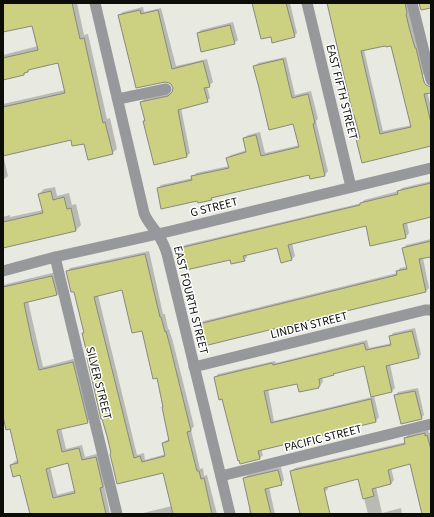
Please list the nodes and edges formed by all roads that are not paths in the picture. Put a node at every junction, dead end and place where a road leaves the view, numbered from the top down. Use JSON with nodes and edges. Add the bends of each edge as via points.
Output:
{"nodes":[{"id":1,"x":95,"y":3,"type":"edge"},
{"id":2,"x":307,"y":3,"type":"edge"},
{"id":3,"x":412,"y":3,"type":"edge"},
{"id":4,"x":431,"y":80,"type":"edge"},
{"id":5,"x":166,"y":89,"type":"dead end"},
{"id":6,"x":118,"y":99,"type":"junction"},
{"id":7,"x":431,"y":168,"type":"edge"},
{"id":8,"x":351,"y":187,"type":"junction"},
{"id":9,"x":158,"y":234,"type":"junction"},
{"id":10,"x":55,"y":257,"type":"junction"},
{"id":11,"x":3,"y":270,"type":"edge"},
{"id":12,"x":431,"y":310,"type":"edge"},
{"id":13,"x":194,"y":367,"type":"junction"},
{"id":14,"x":431,"y":424,"type":"edge"},
{"id":15,"x":221,"y":476,"type":"junction"},
{"id":16,"x":117,"y":514,"type":"edge"},
{"id":17,"x":230,"y":514,"type":"edge"}],
"edges":[{"from":1,"to":6,"type":"street","name":"EAST FOURTH STREET"},
{"from":2,"to":8,"type":"street","name":"EAST FIFTH STREET"},
{"from":3,"to":4,"type":"street"},
{"from":5,"to":6,"type":"street"},
{"from":6,"to":9,"type":"street","name":"EAST FOURTH STREET","via":[[144,213]]},
{"from":7,"to":8,"type":"street","name":"G STREET"},
{"from":8,"to":9,"type":"street","name":"G STREET"},
{"from":9,"to":10,"type":"street","name":"G STREET"},
{"from":9,"to":13,"type":"street","name":"EAST FOURTH STREET","via":[[167,254]]},
{"from":10,"to":11,"type":"street","name":"G STREET"},
{"from":10,"to":16,"type":"street","name":"SILVER STREET"},
{"from":12,"to":13,"type":"street","name":"LINDEN STREET"},
{"from":13,"to":15,"type":"street","name":"EAST FOURTH STREET"},
{"from":14,"to":15,"type":"street","name":"PACIFIC STREET"},
{"from":15,"to":17,"type":"street","name":"EAST FOURTH STREET"}]}
